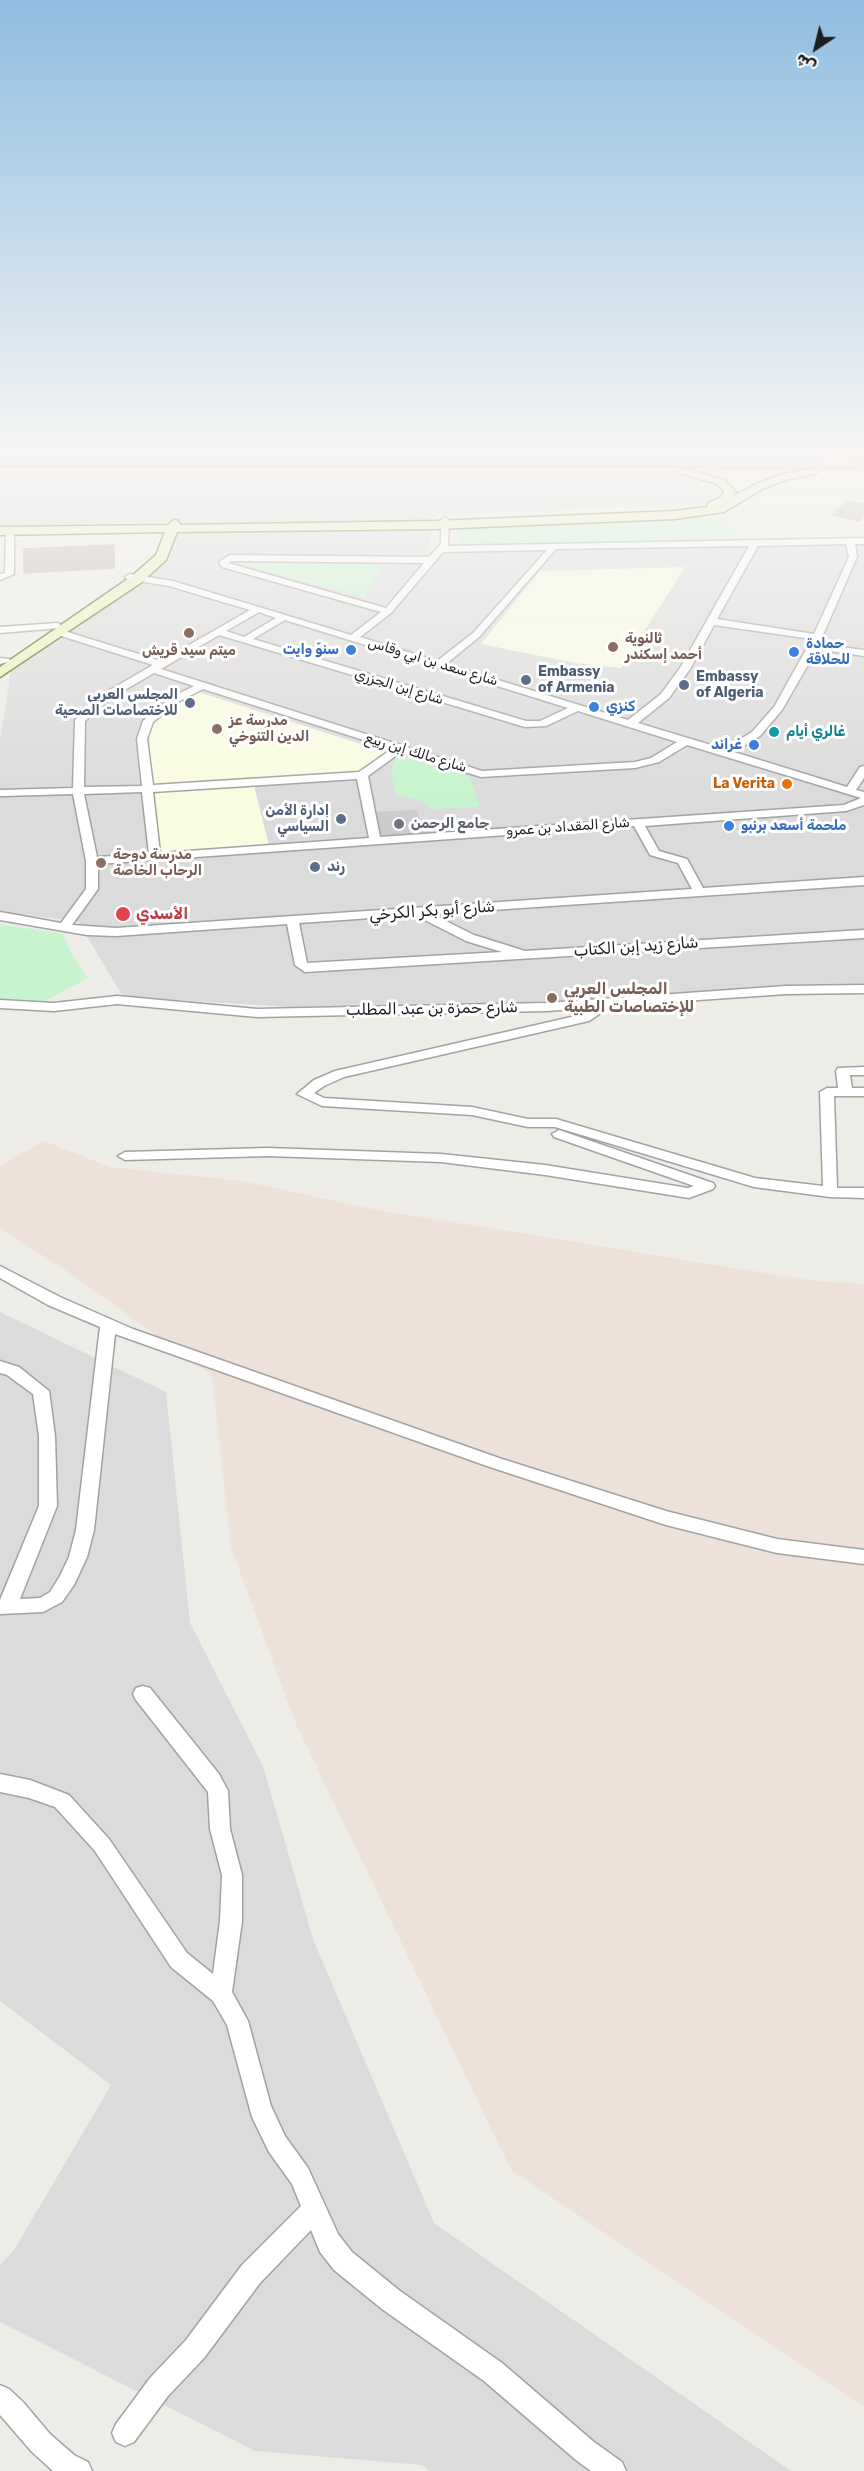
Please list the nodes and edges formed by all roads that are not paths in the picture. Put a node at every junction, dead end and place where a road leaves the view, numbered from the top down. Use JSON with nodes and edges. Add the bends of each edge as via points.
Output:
{"nodes":[{"id":1,"x":8,"y":567,"type":"edge"},
{"id":2,"x":143,"y":567,"type":"edge"},
{"id":3,"x":148,"y":567,"type":"edge"},
{"id":4,"x":233,"y":567,"type":"edge"},
{"id":5,"x":427,"y":567,"type":"edge"},
{"id":6,"x":537,"y":567,"type":"edge"},
{"id":7,"x":740,"y":567,"type":"edge"},
{"id":8,"x":849,"y":567,"type":"edge"},
{"id":9,"x":0,"y":577,"type":"edge"},
{"id":10,"x":134,"y":578,"type":"junction"},
{"id":11,"x":258,"y":609,"type":"junction"},
{"id":12,"x":388,"y":611,"type":"junction"},
{"id":13,"x":284,"y":617,"type":"junction"},
{"id":14,"x":710,"y":621,"type":"junction"},
{"id":15,"x":58,"y":629,"type":"junction"},
{"id":16,"x":0,"y":630,"type":"edge"},
{"id":17,"x":218,"y":632,"type":"junction"},
{"id":18,"x":353,"y":638,"type":"junction"},
{"id":19,"x":245,"y":640,"type":"junction"},
{"id":20,"x":816,"y":641,"type":"junction"},
{"id":21,"x":864,"y":653,"type":"edge"},
{"id":22,"x":440,"y":664,"type":"junction"},
{"id":23,"x":2,"y":666,"type":"edge"},
{"id":24,"x":155,"y":667,"type":"junction"},
{"id":25,"x":201,"y":686,"type":"junction"},
{"id":26,"x":579,"y":707,"type":"junction"},
{"id":27,"x":631,"y":723,"type":"junction"},
{"id":28,"x":685,"y":741,"type":"junction"},
{"id":29,"x":400,"y":748,"type":"junction"},
{"id":30,"x":726,"y":753,"type":"junction"},
{"id":31,"x":864,"y":769,"type":"edge"},
{"id":32,"x":362,"y":775,"type":"junction"},
{"id":33,"x":146,"y":789,"type":"junction"},
{"id":34,"x":3,"y":793,"type":"dead end"},
{"id":35,"x":78,"y":793,"type":"junction"},
{"id":36,"x":849,"y":793,"type":"junction"},
{"id":37,"x":864,"y":796,"type":"edge"},
{"id":38,"x":864,"y":801,"type":"edge"},
{"id":39,"x":638,"y":823,"type":"junction"},
{"id":40,"x":375,"y":841,"type":"junction"},
{"id":41,"x":155,"y":857,"type":"junction"},
{"id":42,"x":92,"y":861,"type":"junction"},
{"id":43,"x":864,"y":881,"type":"edge"},
{"id":44,"x":699,"y":892,"type":"junction"},
{"id":45,"x":417,"y":912,"type":"junction"},
{"id":46,"x":0,"y":916,"type":"edge"},
{"id":47,"x":292,"y":920,"type":"junction"},
{"id":48,"x":65,"y":926,"type":"junction"},
{"id":49,"x":864,"y":934,"type":"edge"},
{"id":50,"x":524,"y":955,"type":"junction"},
{"id":51,"x":864,"y":989,"type":"edge"},
{"id":52,"x":607,"y":1003,"type":"junction"},
{"id":53,"x":0,"y":1005,"type":"edge"},
{"id":54,"x":864,"y":1071,"type":"edge"},
{"id":55,"x":845,"y":1090,"type":"junction"},
{"id":56,"x":864,"y":1092,"type":"edge"},
{"id":57,"x":528,"y":1123,"type":"junction"},
{"id":58,"x":125,"y":1156,"type":"dead end"},
{"id":59,"x":830,"y":1192,"type":"junction"},
{"id":60,"x":864,"y":1193,"type":"edge"},
{"id":61,"x":0,"y":1271,"type":"edge"},
{"id":62,"x":108,"y":1325,"type":"junction"},
{"id":63,"x":0,"y":1366,"type":"edge"},
{"id":64,"x":864,"y":1557,"type":"edge"},
{"id":65,"x":4,"y":1607,"type":"edge"},
{"id":66,"x":143,"y":1694,"type":"dead end"},
{"id":67,"x":0,"y":1783,"type":"edge"},
{"id":68,"x":220,"y":1994,"type":"junction"},
{"id":69,"x":315,"y":2209,"type":"junction"},
{"id":70,"x":0,"y":2398,"type":"edge"},
{"id":71,"x":125,"y":2433,"type":"dead end"},
{"id":72,"x":79,"y":2471,"type":"edge"},
{"id":73,"x":613,"y":2471,"type":"edge"}],
"edges":[{"from":1,"to":9,"type":"street","via":[[9,574]]},
{"from":2,"to":10,"type":"main road"},
{"from":3,"to":10,"type":"main road"},
{"from":4,"to":12,"type":"street"},
{"from":5,"to":12,"type":"street"},
{"from":6,"to":22,"type":"street","via":[[476,635]]},
{"from":7,"to":14,"type":"street"},
{"from":8,"to":20,"type":"street"},
{"from":10,"to":11,"type":"street","name":"شارع سعد بن ابي وقاس","via":[[170,583]]},
{"from":10,"to":15,"type":"main road"},
{"from":11,"to":13,"type":"street","name":"شارع سعد بن ابي وقاس"},
{"from":11,"to":17,"type":"street"},
{"from":12,"to":18,"type":"street"},
{"from":13,"to":18,"type":"street","name":"شارع سعد بن ابي وقاس"},
{"from":13,"to":19,"type":"street"},
{"from":14,"to":20,"type":"street"},
{"from":14,"to":27,"type":"street","via":[[685,669],[665,696]]},
{"from":15,"to":16,"type":"street"},
{"from":15,"to":23,"type":"main road"},
{"from":15,"to":24,"type":"street","name":"شارع مالك إبن ربيع"},
{"from":17,"to":19,"type":"street","name":"شارع إبن الجزري"},
{"from":17,"to":24,"type":"street"},
{"from":18,"to":22,"type":"street","name":"شارع سعد بن ابي وقاس"},
{"from":19,"to":26,"type":"street","name":"شارع إبن الجزري","via":[[525,724],[542,724]]},
{"from":20,"to":21,"type":"street"},
{"from":20,"to":30,"type":"street","via":[[778,708],[756,734]]},
{"from":22,"to":26,"type":"street","name":"شارع سعد بن ابي وقاس"},
{"from":24,"to":25,"type":"street","name":"شارع مالك إبن ربيع"},
{"from":24,"to":35,"type":"street","via":[[107,696],[80,720]]},
{"from":25,"to":29,"type":"street","name":"شارع مالك إبن ربيع"},
{"from":25,"to":33,"type":"street","via":[[174,700],[148,721],[142,740]]},
{"from":26,"to":27,"type":"street","name":"شارع سعد بن ابي وقاس"},
{"from":27,"to":28,"type":"street","name":"شارع سعد بن ابي وقاس"},
{"from":28,"to":29,"type":"street","name":"شارع مالك إبن ربيع","via":[[655,760],[635,765],[481,774]]},
{"from":28,"to":30,"type":"street","name":"شارع سعد بن ابي وقاس"},
{"from":29,"to":32,"type":"street"},
{"from":30,"to":36,"type":"street","name":"شارع سعد بن ابي وقاس"},
{"from":31,"to":36,"type":"street"},
{"from":32,"to":33,"type":"street"},
{"from":32,"to":40,"type":"street"},
{"from":33,"to":35,"type":"street"},
{"from":33,"to":41,"type":"street"},
{"from":34,"to":35,"type":"street"},
{"from":35,"to":42,"type":"street"},
{"from":36,"to":37,"type":"street","name":"شارع سعد بن ابي وقاس"},
{"from":38,"to":39,"type":"street","name":"شارع المقداد بن عمرو","via":[[846,808]]},
{"from":39,"to":40,"type":"street","name":"شارع المقداد بن عمرو"},
{"from":39,"to":44,"type":"street","via":[[655,855],[681,859]]},
{"from":40,"to":41,"type":"street","name":"شارع المقداد بن عمرو"},
{"from":41,"to":42,"type":"street","name":"شارع المقداد بن عمرو"},
{"from":42,"to":48,"type":"street","via":[[92,889]]},
{"from":43,"to":44,"type":"street","name":"شارع أبو بكر الكرخي"},
{"from":44,"to":45,"type":"street","name":"شارع أبو بكر الكرخي"},
{"from":45,"to":47,"type":"street","name":"شارع أبو بكر الكرخي"},
{"from":45,"to":50,"type":"street","name":"شارع زيد إبن الكتاب","via":[[470,938]]},
{"from":46,"to":48,"type":"street","name":"شارع أبو بكر الكرخي"},
{"from":47,"to":48,"type":"street","name":"شارع أبو بكر الكرخي","via":[[116,932]]},
{"from":47,"to":50,"type":"street","via":[[301,965],[305,968]]},
{"from":49,"to":50,"type":"street","name":"شارع زيد إبن الكتاب"},
{"from":51,"to":52,"type":"street","name":"شارع حمزة بن عبد المطلب","via":[[786,990]]},
{"from":52,"to":53,"type":"street","name":"شارع حمزة بن عبد المطلب","via":[[257,1013],[117,1000],[54,1007]]},
{"from":52,"to":57,"type":"street","via":[[584,1018],[340,1074],[304,1094],[322,1102],[472,1111]]},
{"from":54,"to":55,"type":"street","via":[[843,1071]]},
{"from":55,"to":56,"type":"street"},
{"from":55,"to":59,"type":"street","via":[[827,1092]]},
{"from":57,"to":58,"type":"street","via":[[708,1186],[689,1193],[441,1158],[268,1152]]},
{"from":57,"to":59,"type":"street","via":[[556,1123],[754,1182]]},
{"from":59,"to":60,"type":"street"},
{"from":61,"to":62,"type":"street"},
{"from":62,"to":64,"type":"street","via":[[493,1462],[666,1518],[777,1546]]},
{"from":62,"to":65,"type":"street","via":[[85,1530],[78,1557],[56,1597],[43,1605]]},
{"from":63,"to":65,"type":"street","via":[[41,1392],[47,1436],[48,1506]]},
{"from":66,"to":68,"type":"street","via":[[218,1791],[220,1829],[232,1875],[231,1921]]},
{"from":67,"to":68,"type":"street","via":[[62,1801],[102,1845],[179,1960]]},
{"from":68,"to":69,"type":"street","via":[[237,2021],[260,2109]]},
{"from":69,"to":71,"type":"street","via":[[251,2274]]},
{"from":69,"to":73,"type":"street","via":[[329,2243],[343,2261],[493,2372]]},
{"from":70,"to":72,"type":"street","via":[[41,2443]]}]}
